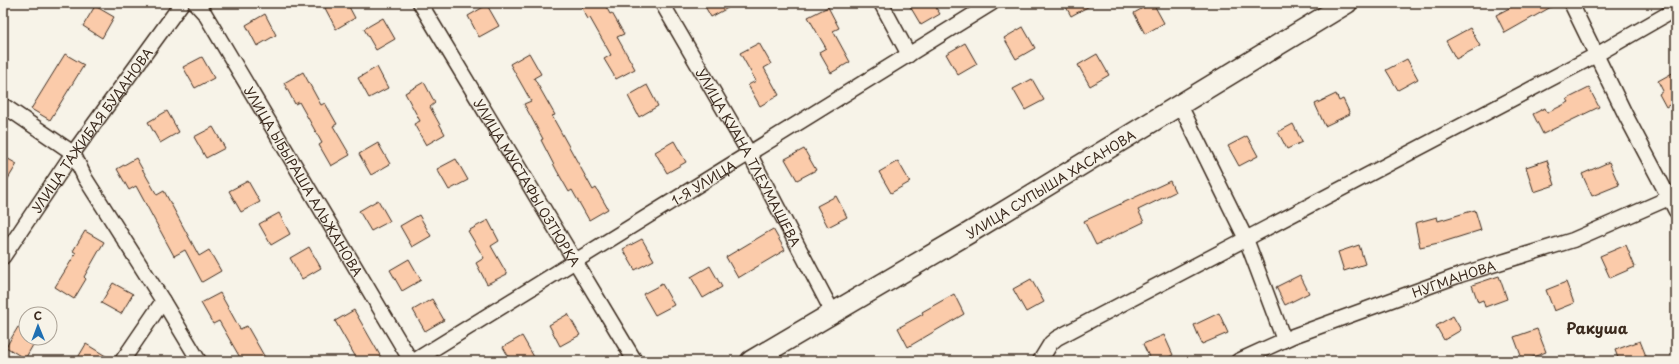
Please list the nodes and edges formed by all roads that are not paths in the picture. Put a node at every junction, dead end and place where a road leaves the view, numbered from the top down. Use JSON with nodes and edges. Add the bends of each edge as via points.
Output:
{"nodes":[{"id":1,"x":182,"y":3,"type":"edge"},
{"id":2,"x":195,"y":3,"type":"edge"},
{"id":3,"x":420,"y":3,"type":"edge"},
{"id":4,"x":662,"y":3,"type":"edge"},
{"id":5,"x":881,"y":3,"type":"edge"},
{"id":6,"x":992,"y":3,"type":"edge"},
{"id":7,"x":1347,"y":3,"type":"edge"},
{"id":8,"x":1571,"y":3,"type":"edge"},
{"id":9,"x":1326,"y":8,"type":"edge"},
{"id":10,"x":1676,"y":9,"type":"edge"},
{"id":11,"x":909,"y":54,"type":"junction"},
{"id":12,"x":1596,"y":55,"type":"junction"},
{"id":13,"x":3,"y":105,"type":"edge"},
{"id":14,"x":1180,"y":105,"type":"junction"},
{"id":15,"x":73,"y":153,"type":"junction"},
{"id":16,"x":749,"y":153,"type":"junction"},
{"id":17,"x":1674,"y":201,"type":"edge"},
{"id":18,"x":1246,"y":239,"type":"junction"},
{"id":19,"x":3,"y":257,"type":"edge"},
{"id":20,"x":575,"y":261,"type":"junction"},
{"id":21,"x":163,"y":301,"type":"junction"},
{"id":22,"x":834,"y":314,"type":"junction"},
{"id":23,"x":1284,"y":340,"type":"junction"},
{"id":24,"x":122,"y":361,"type":"edge"},
{"id":25,"x":199,"y":361,"type":"edge"},
{"id":26,"x":412,"y":361,"type":"edge"},
{"id":27,"x":634,"y":361,"type":"edge"},
{"id":28,"x":752,"y":361,"type":"edge"},
{"id":29,"x":1040,"y":361,"type":"edge"},
{"id":30,"x":1238,"y":361,"type":"edge"}],
"edges":[{"from":1,"to":15,"type":"street","name":"УЛИЦА ТАЖИБАЯ БУДАНОВА"},
{"from":2,"to":26,"type":"street","name":"УЛИЦА ЫБЫРАША АЛЬЖАНОВА","via":[[205,14]]},
{"from":3,"to":20,"type":"street","name":"УЛИЦА МУСТАФЫ ОЗТЮРКА"},
{"from":4,"to":16,"type":"street","name":"УЛИЦА КУАНА ТЛЕУМАШЕВА"},
{"from":5,"to":11,"type":"street"},
{"from":6,"to":11,"type":"street","name":"1-Я УЛИЦА"},
{"from":7,"to":9,"type":"street","name":"УЛИЦА СУПЫША ХАСАНОВА"},
{"from":8,"to":12,"type":"street"},
{"from":9,"to":14,"type":"street","name":"УЛИЦА СУПЫША ХАСАНОВА"},
{"from":10,"to":12,"type":"street"},
{"from":11,"to":16,"type":"street","name":"1-Я УЛИЦА"},
{"from":12,"to":17,"type":"street","via":[[1626,116]]},
{"from":12,"to":18,"type":"street"},
{"from":13,"to":15,"type":"street"},
{"from":14,"to":18,"type":"street"},
{"from":14,"to":22,"type":"street","name":"УЛИЦА СУПЫША ХАСАНОВА"},
{"from":15,"to":19,"type":"street","name":"УЛИЦА ТАЖИБАЯ БУДАНОВА"},
{"from":15,"to":21,"type":"street","via":[[85,178]]},
{"from":16,"to":20,"type":"street","name":"1-Я УЛИЦА"},
{"from":16,"to":22,"type":"street","name":"УЛИЦА КУАНА ТЛЕУМАШЕВА"},
{"from":17,"to":23,"type":"street","name":"НУГМАНОВА","via":[[1573,240],[1460,275]]},
{"from":18,"to":23,"type":"street"},
{"from":18,"to":29,"type":"street","via":[[1057,338]]},
{"from":20,"to":26,"type":"street","name":"1-Я УЛИЦА"},
{"from":20,"to":27,"type":"street","name":"УЛИЦА МУСТАФЫ ОЗТЮРКА"},
{"from":21,"to":24,"type":"street"},
{"from":21,"to":25,"type":"street"},
{"from":22,"to":28,"type":"street","name":"УЛИЦА СУПЫША ХАСАНОВА"},
{"from":23,"to":30,"type":"street","name":"НУГМАНОВА"}]}
